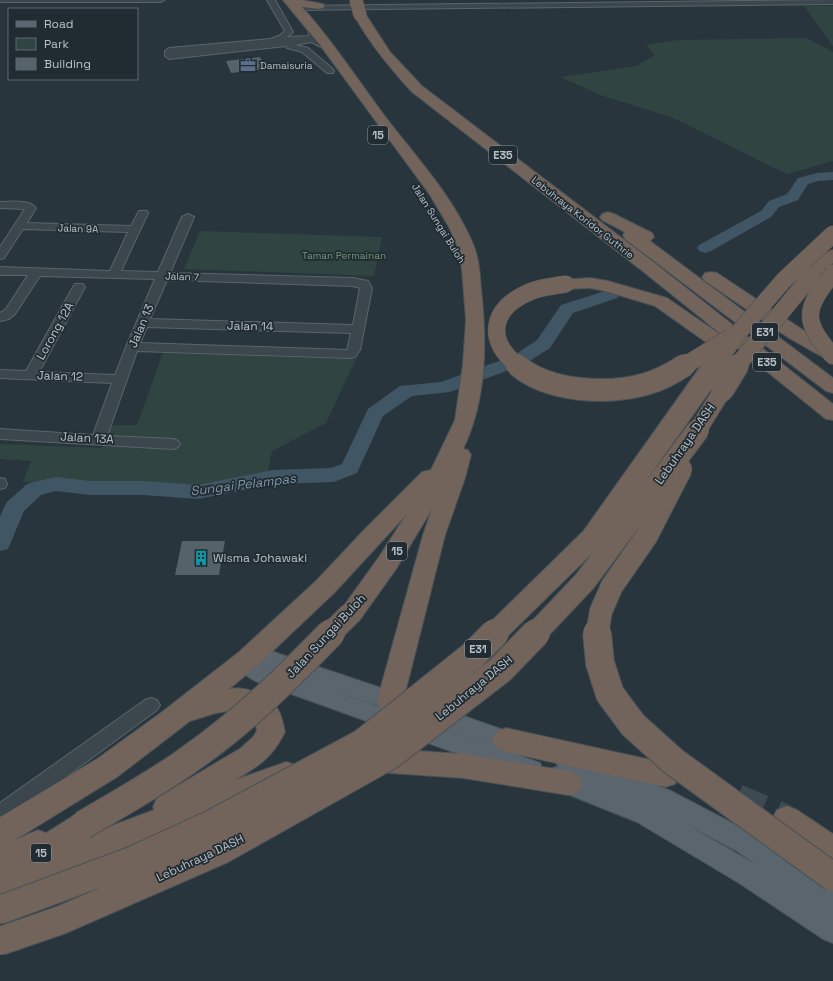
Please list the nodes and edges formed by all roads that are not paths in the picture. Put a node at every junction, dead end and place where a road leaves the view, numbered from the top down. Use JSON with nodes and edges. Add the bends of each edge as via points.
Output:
{"nodes":[{"id":1,"x":0,"y":0,"type":"edge"},
{"id":2,"x":88,"y":0,"type":"edge"},
{"id":3,"x":159,"y":0,"type":"edge"},
{"id":4,"x":271,"y":0,"type":"edge"},
{"id":5,"x":369,"y":0,"type":"edge"},
{"id":6,"x":453,"y":0,"type":"edge"},
{"id":7,"x":683,"y":2,"type":"edge"},
{"id":8,"x":833,"y":2,"type":"edge"},
{"id":9,"x":356,"y":5,"type":"edge"},
{"id":10,"x":292,"y":7,"type":"edge"},
{"id":11,"x":320,"y":7,"type":"junction"},
{"id":12,"x":307,"y":39,"type":"junction"},
{"id":13,"x":266,"y":44,"type":"junction"},
{"id":14,"x":328,"y":47,"type":"junction"},
{"id":15,"x":169,"y":53,"type":"dead end"},
{"id":16,"x":407,"y":59,"type":"dead end"},
{"id":17,"x":330,"y":71,"type":"junction"},
{"id":18,"x":0,"y":205,"type":"edge"},
{"id":19,"x":143,"y":213,"type":"dead end"},
{"id":20,"x":602,"y":213,"type":"dead end"},
{"id":21,"x":188,"y":217,"type":"dead end"},
{"id":22,"x":20,"y":226,"type":"junction"},
{"id":23,"x":135,"y":229,"type":"junction"},
{"id":24,"x":833,"y":234,"type":"edge"},
{"id":25,"x":666,"y":254,"type":"junction"},
{"id":26,"x":833,"y":255,"type":"edge"},
{"id":27,"x":0,"y":256,"type":"edge"},
{"id":28,"x":0,"y":271,"type":"edge"},
{"id":29,"x":36,"y":272,"type":"junction"},
{"id":30,"x":833,"y":273,"type":"edge"},
{"id":31,"x":114,"y":274,"type":"junction"},
{"id":32,"x":471,"y":274,"type":"junction"},
{"id":33,"x":163,"y":275,"type":"junction"},
{"id":34,"x":669,"y":285,"type":"junction"},
{"id":35,"x":79,"y":288,"type":"dead end"},
{"id":36,"x":0,"y":317,"type":"edge"},
{"id":37,"x":142,"y":324,"type":"junction"},
{"id":38,"x":358,"y":329,"type":"junction"},
{"id":39,"x":738,"y":332,"type":"junction"},
{"id":40,"x":132,"y":348,"type":"junction"},
{"id":41,"x":833,"y":356,"type":"edge"},
{"id":42,"x":0,"y":374,"type":"edge"},
{"id":43,"x":30,"y":375,"type":"junction"},
{"id":44,"x":121,"y":378,"type":"junction"},
{"id":45,"x":776,"y":381,"type":"junction"},
{"id":46,"x":833,"y":387,"type":"edge"},
{"id":47,"x":833,"y":414,"type":"edge"},
{"id":48,"x":833,"y":426,"type":"edge"},
{"id":49,"x":698,"y":430,"type":"junction"},
{"id":50,"x":0,"y":434,"type":"edge"},
{"id":51,"x":458,"y":436,"type":"junction"},
{"id":52,"x":99,"y":438,"type":"junction"},
{"id":53,"x":173,"y":444,"type":"dead end"},
{"id":54,"x":447,"y":460,"type":"junction"},
{"id":55,"x":248,"y":659,"type":"junction"},
{"id":56,"x":390,"y":701,"type":"junction"},
{"id":57,"x":162,"y":713,"type":"junction"},
{"id":58,"x":506,"y":740,"type":"junction"},
{"id":59,"x":665,"y":775,"type":"dead end"},
{"id":60,"x":568,"y":783,"type":"junction"},
{"id":61,"x":0,"y":814,"type":"edge"},
{"id":62,"x":787,"y":819,"type":"tunnel mouth"},
{"id":63,"x":83,"y":825,"type":"junction"},
{"id":64,"x":0,"y":833,"type":"edge"},
{"id":65,"x":121,"y":835,"type":"junction"},
{"id":66,"x":833,"y":851,"type":"edge"},
{"id":67,"x":0,"y":860,"type":"edge"},
{"id":68,"x":833,"y":877,"type":"edge"},
{"id":69,"x":0,"y":880,"type":"edge"},
{"id":70,"x":0,"y":896,"type":"edge"},
{"id":71,"x":833,"y":902,"type":"edge"},
{"id":72,"x":0,"y":910,"type":"edge"},
{"id":73,"x":833,"y":930,"type":"edge"},
{"id":74,"x":0,"y":941,"type":"edge"}],
"edges":[{"from":1,"to":2,"type":"street"},
{"from":2,"to":3,"type":"street"},
{"from":4,"to":13,"type":"street","via":[[289,32]]},
{"from":5,"to":16,"type":"highway","via":[[373,15],[385,36]]},
{"from":6,"to":7,"type":"street"},
{"from":7,"to":8,"type":"street"},
{"from":7,"to":9,"type":"street"},
{"from":9,"to":11,"type":"street"},
{"from":9,"to":34,"type":"highway","name":"Lebuhraya Koridor Guthrie","number":"E35","via":[[370,35],[386,57],[417,89]]},
{"from":10,"to":11,"type":"highway","via":[[305,11]]},
{"from":10,"to":11,"type":"highway","via":[[299,3]]},
{"from":10,"to":12,"type":"highway","name":"Jalan Sungai Buloh","number":"15"},
{"from":10,"to":12,"type":"street","via":[[313,34]]},
{"from":10,"to":14,"type":"highway","name":"Jalan Sungai Buloh","number":"15"},
{"from":12,"to":13,"type":"street"},
{"from":12,"to":14,"type":"street"},
{"from":12,"to":17,"type":"highway","name":"Jalan Sungai Buloh","number":"15"},
{"from":13,"to":15,"type":"street"},
{"from":13,"to":17,"type":"street","via":[[287,45],[305,50]]},
{"from":14,"to":32,"type":"highway","name":"Jalan Sungai Buloh","number":"15","via":[[449,212],[466,246]]},
{"from":17,"to":32,"type":"highway","name":"Jalan Sungai Buloh","number":"15","via":[[420,190]]},
{"from":18,"to":22,"type":"street","via":[[32,208]]},
{"from":19,"to":23,"type":"street"},
{"from":20,"to":25,"type":"highway","name":"Lebuhraya Koridor Guthrie","number":"E35"},
{"from":21,"to":33,"type":"street","name":"Jalan 13"},
{"from":22,"to":23,"type":"street","name":"Jalan 9A"},
{"from":22,"to":27,"type":"street"},
{"from":23,"to":31,"type":"street"},
{"from":24,"to":39,"type":"highway","name":"Lebuhraya DASH","number":"E31","bridge":true,"via":[[784,280]]},
{"from":25,"to":41,"type":"highway","via":[[712,278]]},
{"from":25,"to":46,"type":"highway","name":"Lebuhraya Koridor Guthrie","number":"E35","via":[[690,278]]},
{"from":26,"to":49,"type":"highway","name":"Lebuhraya DASH","number":"E31","bridge":true,"via":[[819,266],[736,368]]},
{"from":28,"to":29,"type":"street","name":"Jalan 7"},
{"from":29,"to":31,"type":"street","name":"Jalan 7"},
{"from":29,"to":36,"type":"street","via":[[11,311]]},
{"from":30,"to":41,"type":"highway","bridge":true,"via":[[812,302],[810,316],[815,333]]},
{"from":31,"to":33,"type":"street","name":"Jalan 7"},
{"from":32,"to":51,"type":"highway","name":"Jalan Sungai Buloh","number":"15","via":[[476,350],[467,410]]},
{"from":33,"to":37,"type":"street","name":"Jalan 13"},
{"from":33,"to":38,"type":"street","name":"Jalan 7","via":[[364,284],[366,292]]},
{"from":34,"to":45,"type":"highway","via":[[693,312]]},
{"from":34,"to":47,"type":"highway","name":"Lebuhraya Koridor Guthrie","number":"E35"},
{"from":35,"to":43,"type":"street","name":"Lorong 12A"},
{"from":37,"to":38,"type":"street","name":"Jalan 14"},
{"from":37,"to":40,"type":"street","name":"Jalan 13"},
{"from":38,"to":40,"type":"street","via":[[354,350],[347,355]]},
{"from":39,"to":45,"type":"highway","bridge":true,"via":[[675,370],[648,384],[597,390],[547,381],[526,372],[500,347],[496,334],[499,320],[506,308],[531,291],[566,284],[590,283],[608,286],[661,302]]},
{"from":39,"to":72,"type":"highway","name":"Lebuhraya DASH","number":"E31","bridge":true,"via":[[592,538],[472,656],[363,743],[207,826],[134,860]]},
{"from":40,"to":44,"type":"street","name":"Jalan 13"},
{"from":42,"to":43,"type":"street","name":"Jalan 12"},
{"from":43,"to":44,"type":"street","name":"Jalan 12"},
{"from":44,"to":52,"type":"street","name":"Jalan 13"},
{"from":45,"to":48,"type":"highway"},
{"from":49,"to":68,"type":"highway","bridge":true,"via":[[678,476],[646,536],[612,586],[601,611],[597,636],[600,663],[610,694],[639,730],[673,761]]},
{"from":49,"to":74,"type":"highway","name":"Lebuhraya DASH","number":"E31","bridge":true,"via":[[586,581],[500,670],[390,755],[221,850],[61,920]]},
{"from":50,"to":52,"type":"street","name":"Jalan 13A"},
{"from":51,"to":54,"type":"highway","name":"Jalan Sungai Buloh","number":"15"},
{"from":51,"to":56,"type":"highway","via":[[461,450],[454,478],[434,535]]},
{"from":52,"to":53,"type":"street","name":"Jalan 13A"},
{"from":54,"to":55,"type":"highway","via":[[326,586]]},
{"from":54,"to":63,"type":"highway","name":"Jalan Sungai Buloh","number":"15","bridge":true,"via":[[403,541],[376,581],[350,614],[294,672],[207,747],[167,775]]},
{"from":55,"to":56,"type":"main road","via":[[274,661]]},
{"from":55,"to":57,"type":"highway"},
{"from":55,"to":60,"type":"main road","via":[[254,670],[263,675]]},
{"from":56,"to":58,"type":"main road"},
{"from":57,"to":61,"type":"street"},
{"from":57,"to":64,"type":"highway","via":[[108,768]]},
{"from":57,"to":65,"type":"highway","via":[[240,698],[251,702],[267,715],[271,732],[263,745],[251,756]]},
{"from":58,"to":59,"type":"highway"},
{"from":58,"to":71,"type":"main road","via":[[660,798],[746,843]]},
{"from":60,"to":65,"type":"highway","via":[[463,766],[370,760],[319,765],[275,776]]},
{"from":60,"to":73,"type":"main road","via":[[646,814],[748,874]]},
{"from":62,"to":66,"type":"highway"},
{"from":63,"to":67,"type":"highway","name":"Jalan Sungai Buloh","number":"15"},
{"from":63,"to":69,"type":"highway","name":"Jalan Sungai Buloh","number":"15"},
{"from":65,"to":70,"type":"highway"}]}
